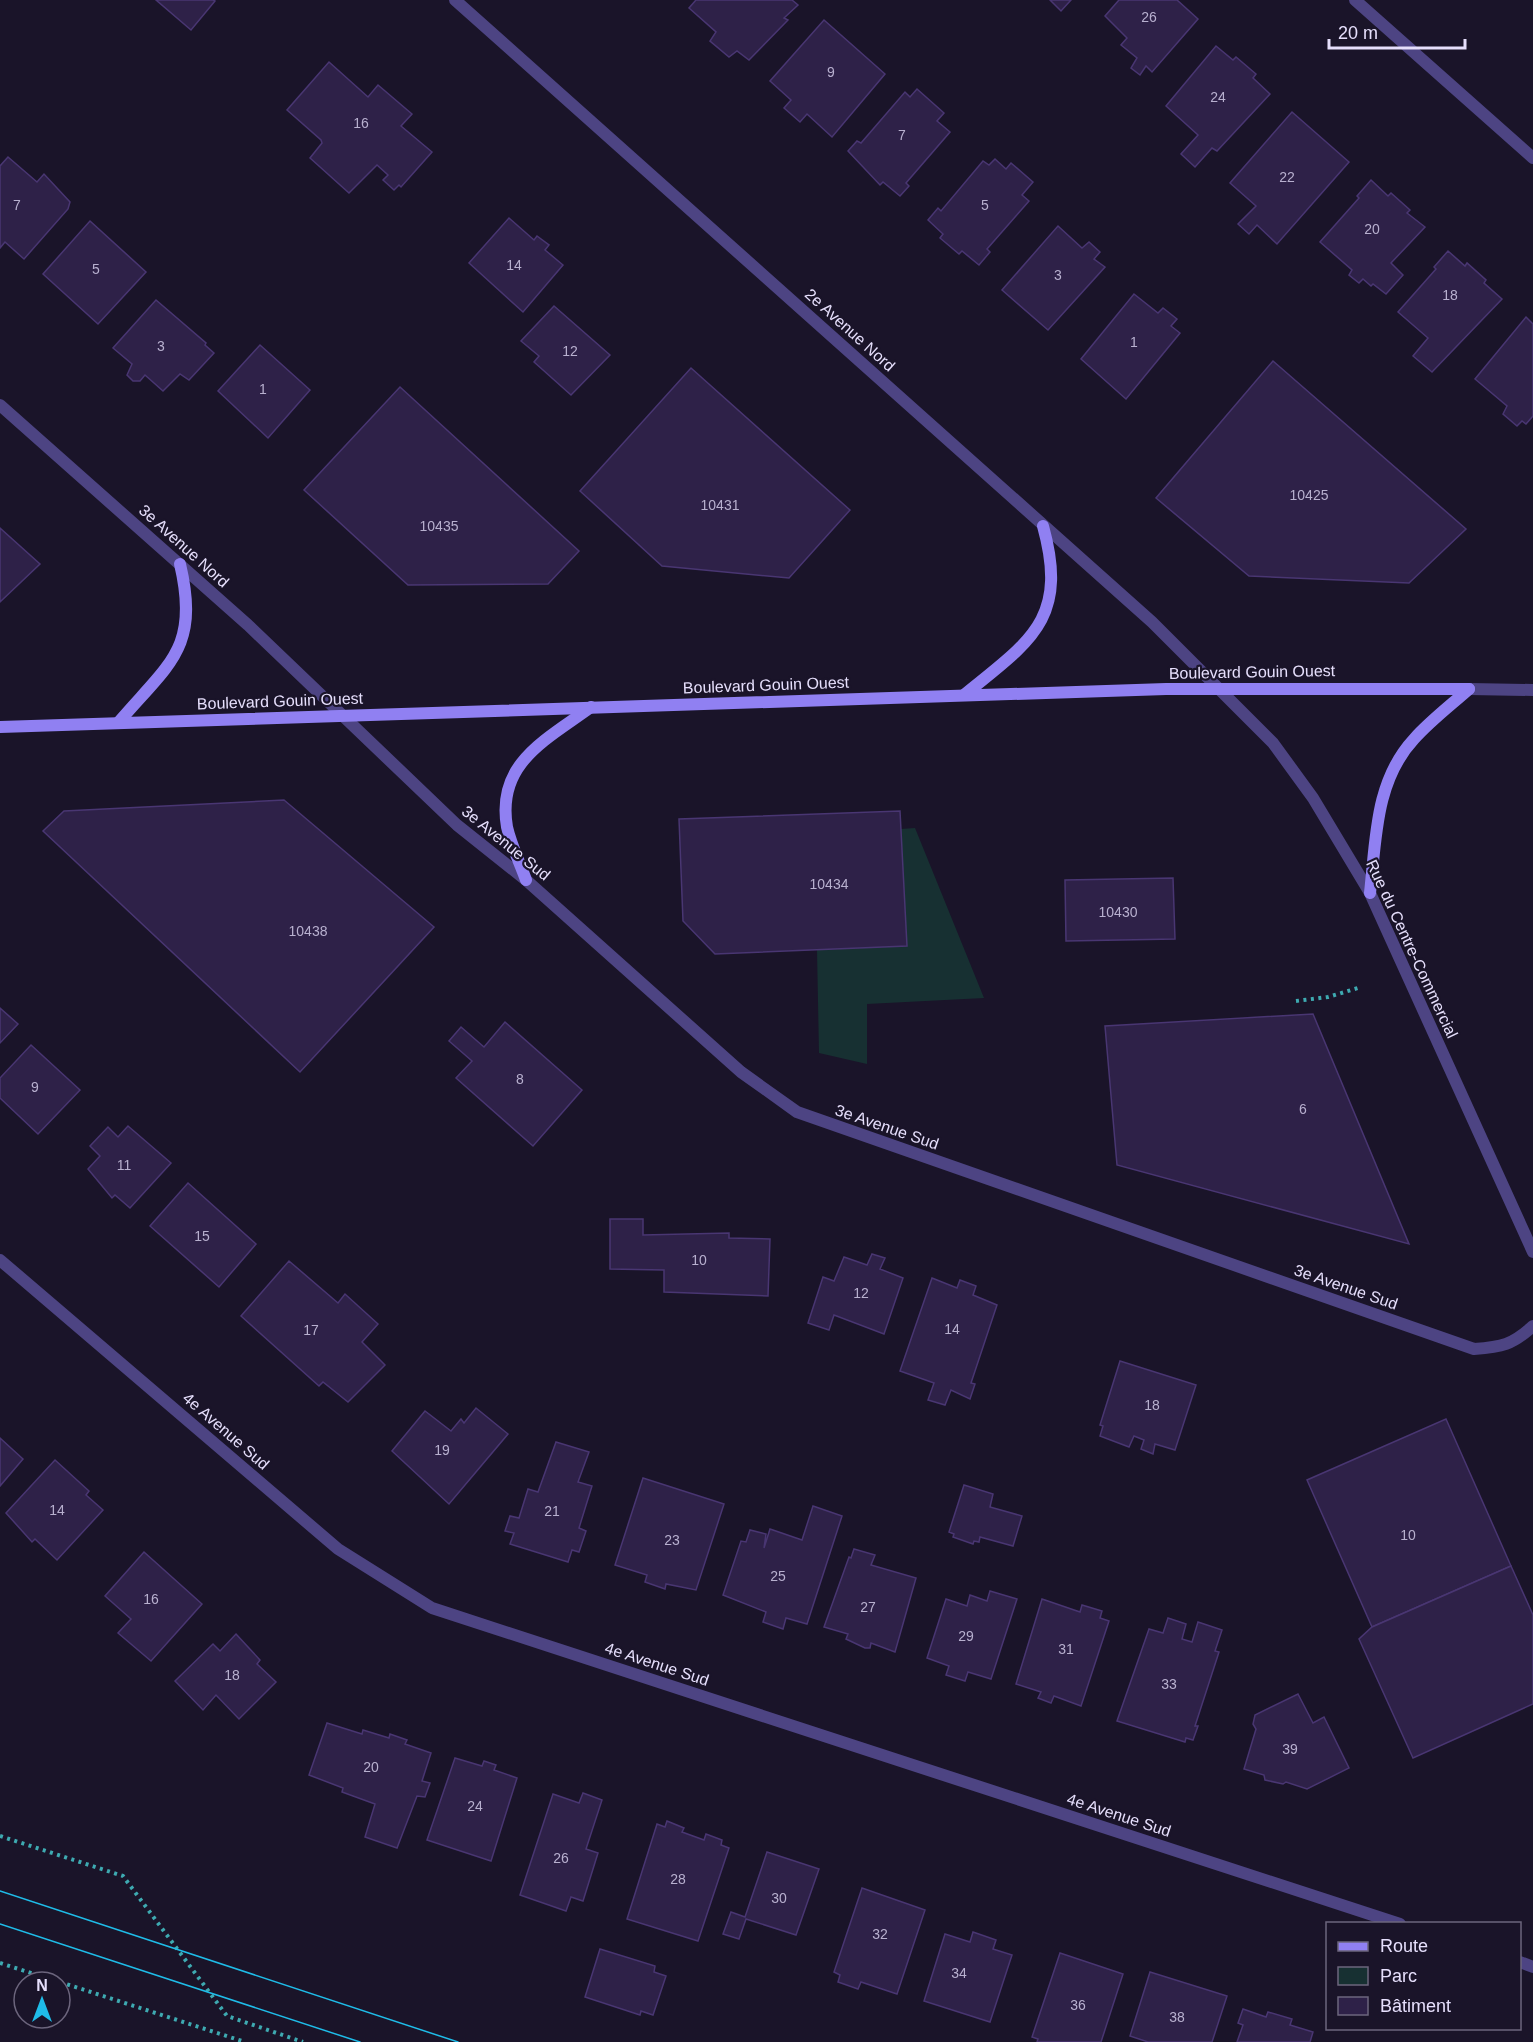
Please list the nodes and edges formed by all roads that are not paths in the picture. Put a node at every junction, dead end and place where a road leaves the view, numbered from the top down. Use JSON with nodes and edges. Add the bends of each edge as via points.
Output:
{"nodes":[{"id":1,"x":454,"y":0,"type":"edge"},
{"id":2,"x":1355,"y":0,"type":"edge"},
{"id":3,"x":1533,"y":158,"type":"edge"},
{"id":4,"x":0,"y":405,"type":"edge"},
{"id":5,"x":1043,"y":526,"type":"junction"},
{"id":6,"x":180,"y":564,"type":"junction"},
{"id":7,"x":1219,"y":688,"type":"junction"},
{"id":8,"x":1469,"y":689,"type":"junction"},
{"id":9,"x":1533,"y":690,"type":"edge"},
{"id":10,"x":964,"y":695,"type":"junction"},
{"id":11,"x":591,"y":707,"type":"junction"},
{"id":12,"x":343,"y":716,"type":"junction"},
{"id":13,"x":118,"y":723,"type":"junction"},
{"id":14,"x":0,"y":727,"type":"edge"},
{"id":15,"x":526,"y":880,"type":"junction"},
{"id":16,"x":1370,"y":892,"type":"junction"},
{"id":17,"x":1533,"y":1252,"type":"edge"},
{"id":18,"x":0,"y":1260,"type":"edge"},
{"id":19,"x":1533,"y":1326,"type":"edge"},
{"id":20,"x":1398,"y":1922,"type":"edge"}],
"edges":[{"from":1,"to":5,"type":"street","name":"2e Avenue Nord"},
{"from":2,"to":3,"type":"street"},
{"from":4,"to":6,"type":"street","name":"3e Avenue Nord"},
{"from":5,"to":7,"type":"street","name":"2e Avenue Nord","via":[[1152,622]]},
{"from":5,"to":10,"type":"main road","via":[[1051,575],[1049,599],[1041,622],[1020,649]]},
{"from":6,"to":12,"type":"street","name":"3e Avenue Nord"},
{"from":6,"to":13,"type":"main road","via":[[188,609],[182,644]]},
{"from":7,"to":8,"type":"main road","name":"Boulevard Gouin Ouest"},
{"from":7,"to":10,"type":"main road","name":"Boulevard Gouin Ouest"},
{"from":7,"to":16,"type":"street","name":"Rue du Centre-Commercial","via":[[1295,770]]},
{"from":8,"to":9,"type":"street","name":"Boulevard Gouin Ouest"},
{"from":8,"to":16,"type":"main road","via":[[1414,738],[1392,771],[1381,801]]},
{"from":10,"to":11,"type":"main road","name":"Boulevard Gouin Ouest"},
{"from":11,"to":12,"type":"main road","name":"Boulevard Gouin Ouest"},
{"from":11,"to":15,"type":"main road","via":[[521,761],[509,785],[508,830]]},
{"from":12,"to":13,"type":"main road","name":"Boulevard Gouin Ouest"},
{"from":12,"to":15,"type":"street","name":"3e Avenue Sud","via":[[457,825]]},
{"from":13,"to":14,"type":"main road","name":"Boulevard Gouin Ouest"},
{"from":15,"to":19,"type":"street","name":"3e Avenue Sud","via":[[741,1072],[797,1112],[1474,1349],[1505,1346]]},
{"from":16,"to":17,"type":"street","name":"Rue du Centre-Commercial"},
{"from":18,"to":20,"type":"street","name":"4e Avenue Sud","via":[[338,1549],[432,1608]]}]}
